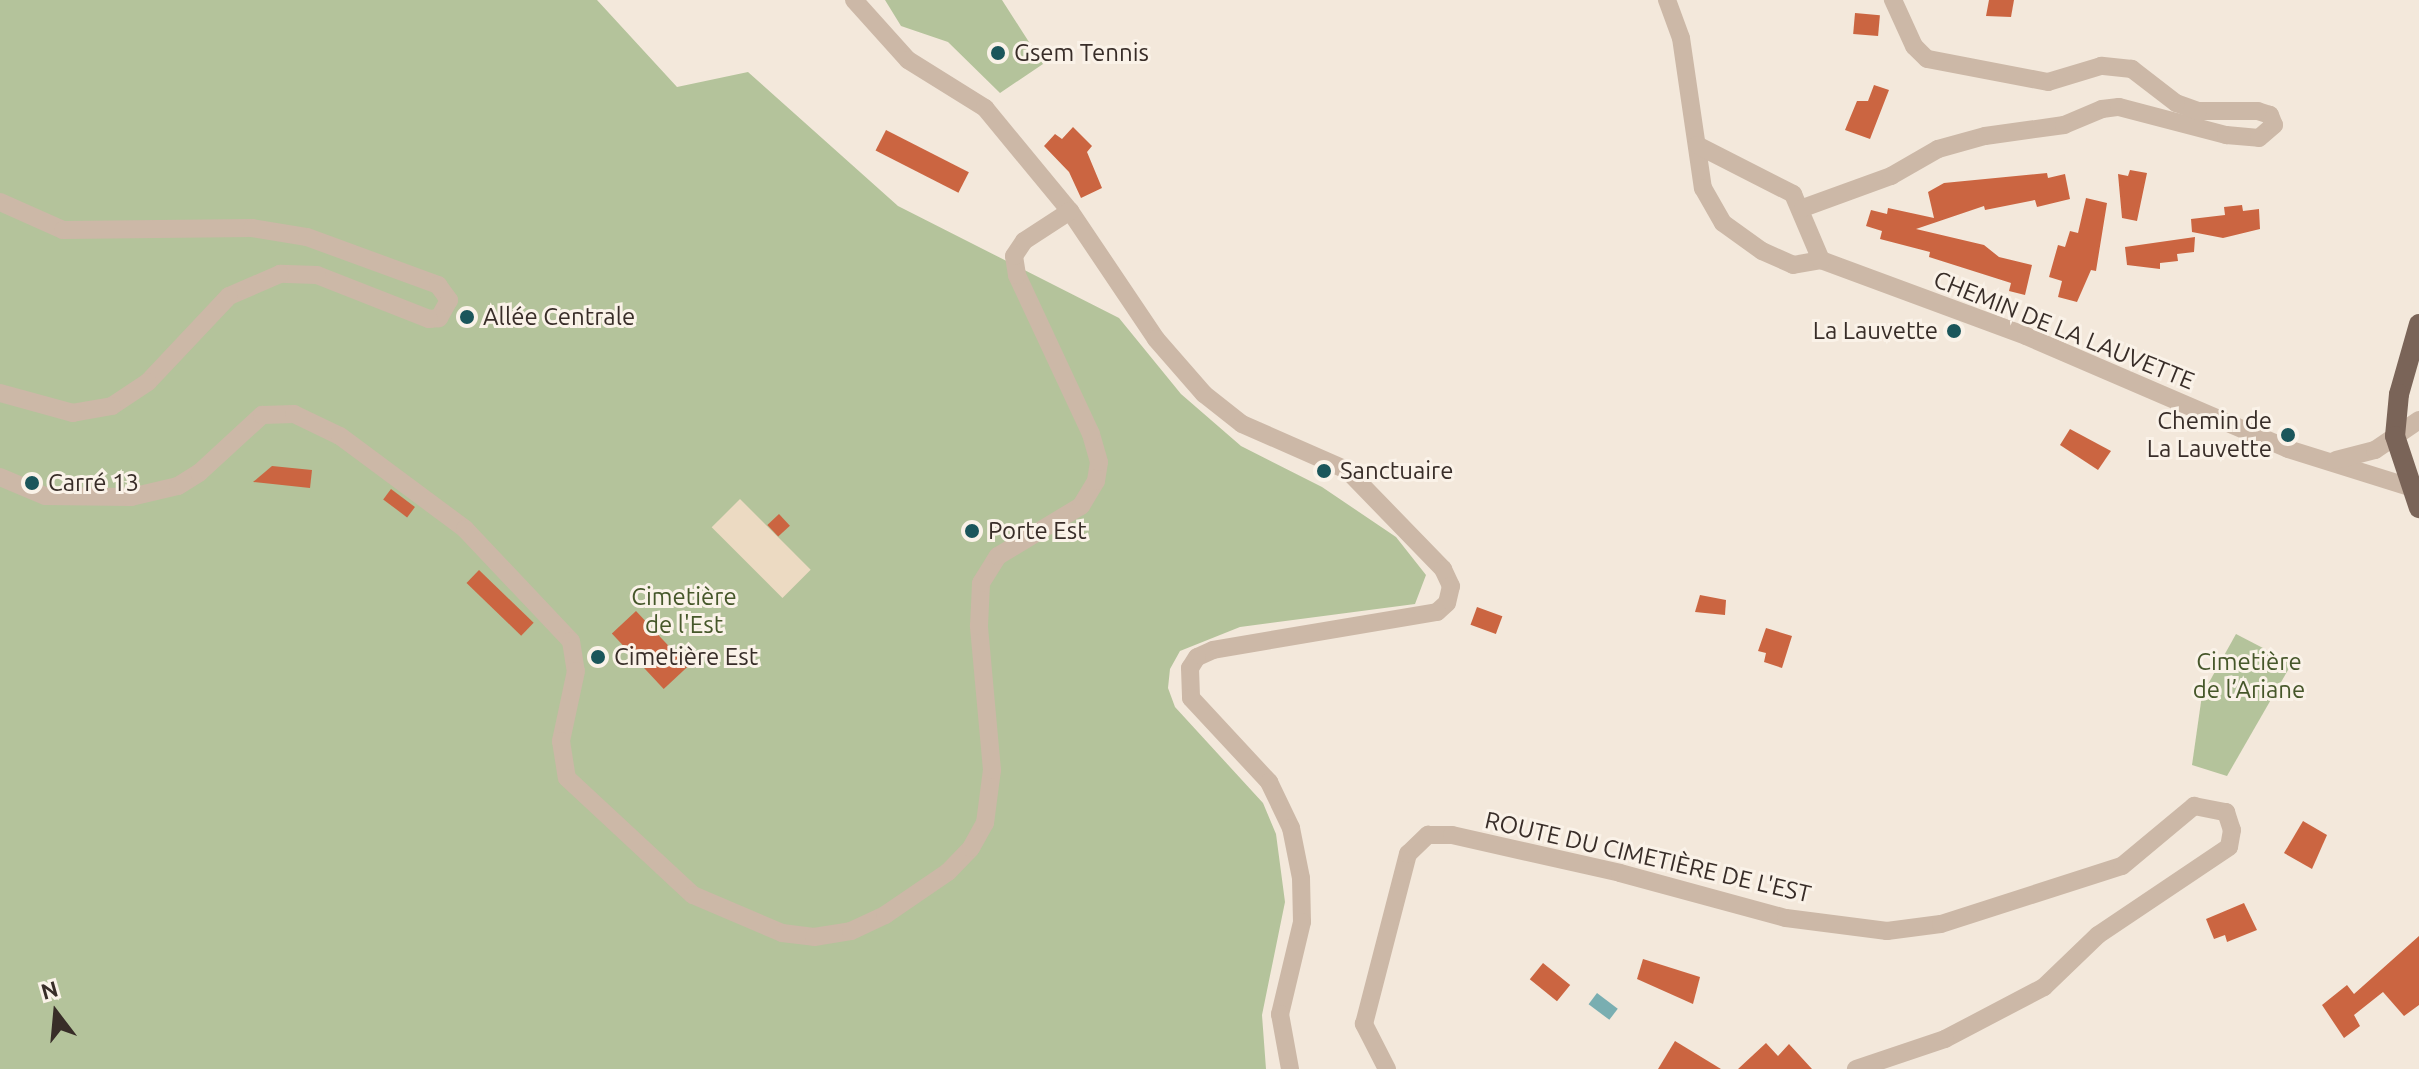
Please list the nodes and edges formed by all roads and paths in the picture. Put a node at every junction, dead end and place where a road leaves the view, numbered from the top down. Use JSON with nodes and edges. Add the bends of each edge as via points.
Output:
{"nodes":[{"id":1,"x":854,"y":0,"type":"edge"},
{"id":2,"x":1667,"y":0,"type":"edge"},
{"id":3,"x":1893,"y":0,"type":"edge"},
{"id":4,"x":1697,"y":145,"type":"junction"},
{"id":5,"x":0,"y":202,"type":"edge"},
{"id":6,"x":1803,"y":208,"type":"junction"},
{"id":7,"x":1070,"y":211,"type":"junction"},
{"id":8,"x":1821,"y":260,"type":"junction"},
{"id":9,"x":2419,"y":324,"type":"edge"},
{"id":10,"x":0,"y":393,"type":"edge"},
{"id":11,"x":2419,"y":420,"type":"edge"},
{"id":12,"x":2395,"y":436,"type":"junction"},
{"id":13,"x":2334,"y":460,"type":"junction"},
{"id":14,"x":0,"y":477,"type":"edge"},
{"id":15,"x":2413,"y":488,"type":"edge"},
{"id":16,"x":2419,"y":508,"type":"edge"},
{"id":17,"x":1290,"y":1069,"type":"edge"},
{"id":18,"x":1387,"y":1069,"type":"edge"},
{"id":19,"x":1856,"y":1069,"type":"edge"}],
"edges":[{"from":1,"to":7,"type":"street","via":[[908,60],[985,108]]},
{"from":2,"to":4,"type":"street","name":"CHEMIN DE LA LAUVETTE","via":[[1681,38]]},
{"from":3,"to":6,"type":"street","via":[[1914,46],[1927,59],[2048,82],[2101,66],[2132,69],[2176,103],[2198,111],[2258,111],[2270,115],[2274,125],[2259,138],[2226,135],[2119,107],[2102,109],[2064,125],[1938,149],[1891,176]]},
{"from":4,"to":6,"type":"street","via":[[1780,183]]},
{"from":4,"to":8,"type":"street","name":"CHEMIN DE LA LAUVETTE","via":[[1703,188],[1723,223],[1793,265]]},
{"from":5,"to":10,"type":"street","via":[[63,230],[252,228],[307,237],[438,285],[449,300],[439,318],[429,319],[317,275],[280,274],[229,296],[148,382],[112,406],[73,413]]},
{"from":6,"to":8,"type":"street"},
{"from":7,"to":14,"type":"street","via":[[1031,235],[1014,256],[1017,275],[1091,434],[1099,462],[1096,481],[1081,506],[998,556],[981,583],[979,626],[992,770],[985,823],[971,848],[898,906],[851,931],[814,937],[782,933],[693,895],[567,778],[561,741],[576,671],[571,641],[465,529],[340,436],[294,414],[262,415],[199,473],[178,486],[131,497],[45,496]]},
{"from":7,"to":17,"type":"street","via":[[1156,339],[1204,394],[1242,424],[1347,470],[1443,569],[1451,586],[1447,603],[1437,612],[1213,650],[1197,657],[1190,668],[1191,698],[1269,782],[1291,828],[1301,878],[1302,922],[1280,1014]]},
{"from":8,"to":13,"type":"street","name":"CHEMIN DE LA LAUVETTE","via":[[2026,336],[2288,449]]},
{"from":9,"to":12,"type":"main road","via":[[2399,394]]},
{"from":11,"to":12,"type":"street","name":"CHEMIN DE LA LAUVETTE"},
{"from":12,"to":13,"type":"street","name":"CHEMIN DE LA LAUVETTE","via":[[2375,450]]},
{"from":12,"to":15,"type":"main road"},
{"from":13,"to":15,"type":"street","name":"CHEMIN DE LA LAUVETTE"},
{"from":15,"to":16,"type":"main road"},
{"from":18,"to":19,"type":"street","name":"ROUTE DU CIMETIÈRE DE L'EST","via":[[1364,1024],[1408,854],[1428,835],[1452,835],[1620,873],[1786,918],[1887,931],[1941,924],[2122,866],[2194,806],[2226,812],[2232,830],[2229,847],[2221,855],[2098,935],[2044,987],[1945,1039]]}]}
